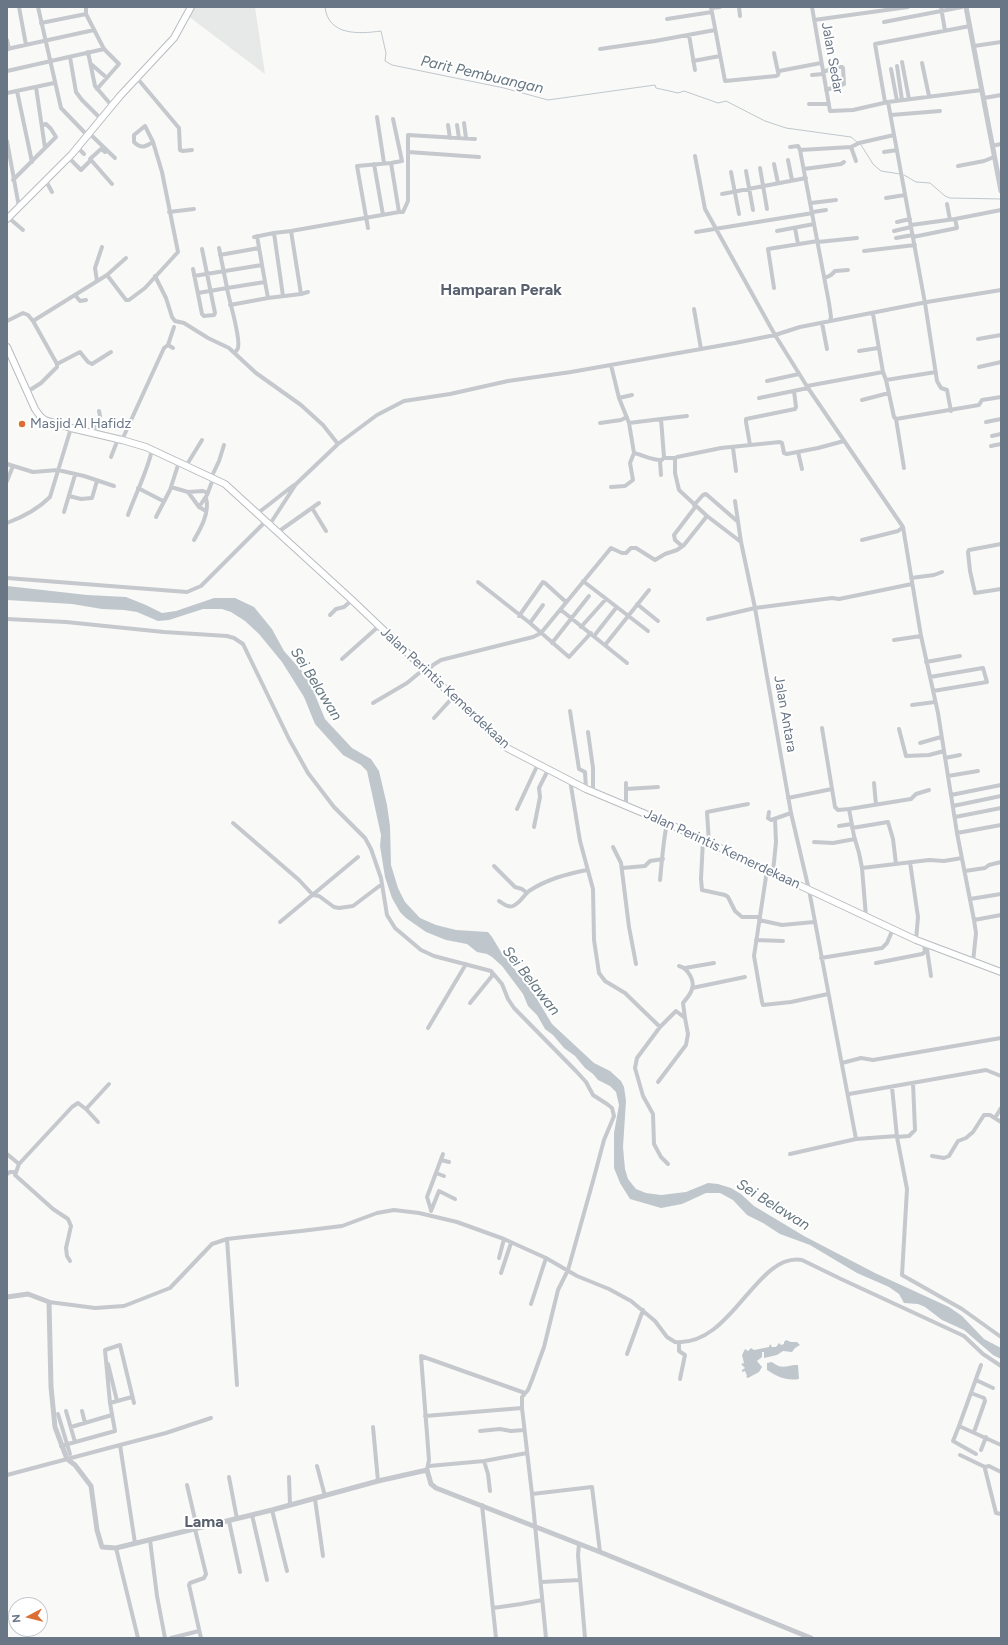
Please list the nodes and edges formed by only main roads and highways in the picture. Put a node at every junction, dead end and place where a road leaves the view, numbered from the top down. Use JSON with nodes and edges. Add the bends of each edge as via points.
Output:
{"nodes":[{"id":1,"x":191,"y":7,"type":"edge"},
{"id":2,"x":8,"y":218,"type":"edge"},
{"id":3,"x":8,"y":350,"type":"edge"},
{"id":4,"x":1001,"y":972,"type":"edge"}],
"edges":[{"from":1,"to":2,"type":"main road","via":[[174,38],[125,89],[78,148]]},
{"from":3,"to":4,"type":"main road","name":"Jalan Perintis Kemerdekaan","via":[[27,392],[40,416],[45,420],[152,450],[225,484],[352,600],[503,745],[586,789],[626,804],[916,940]]}]}
